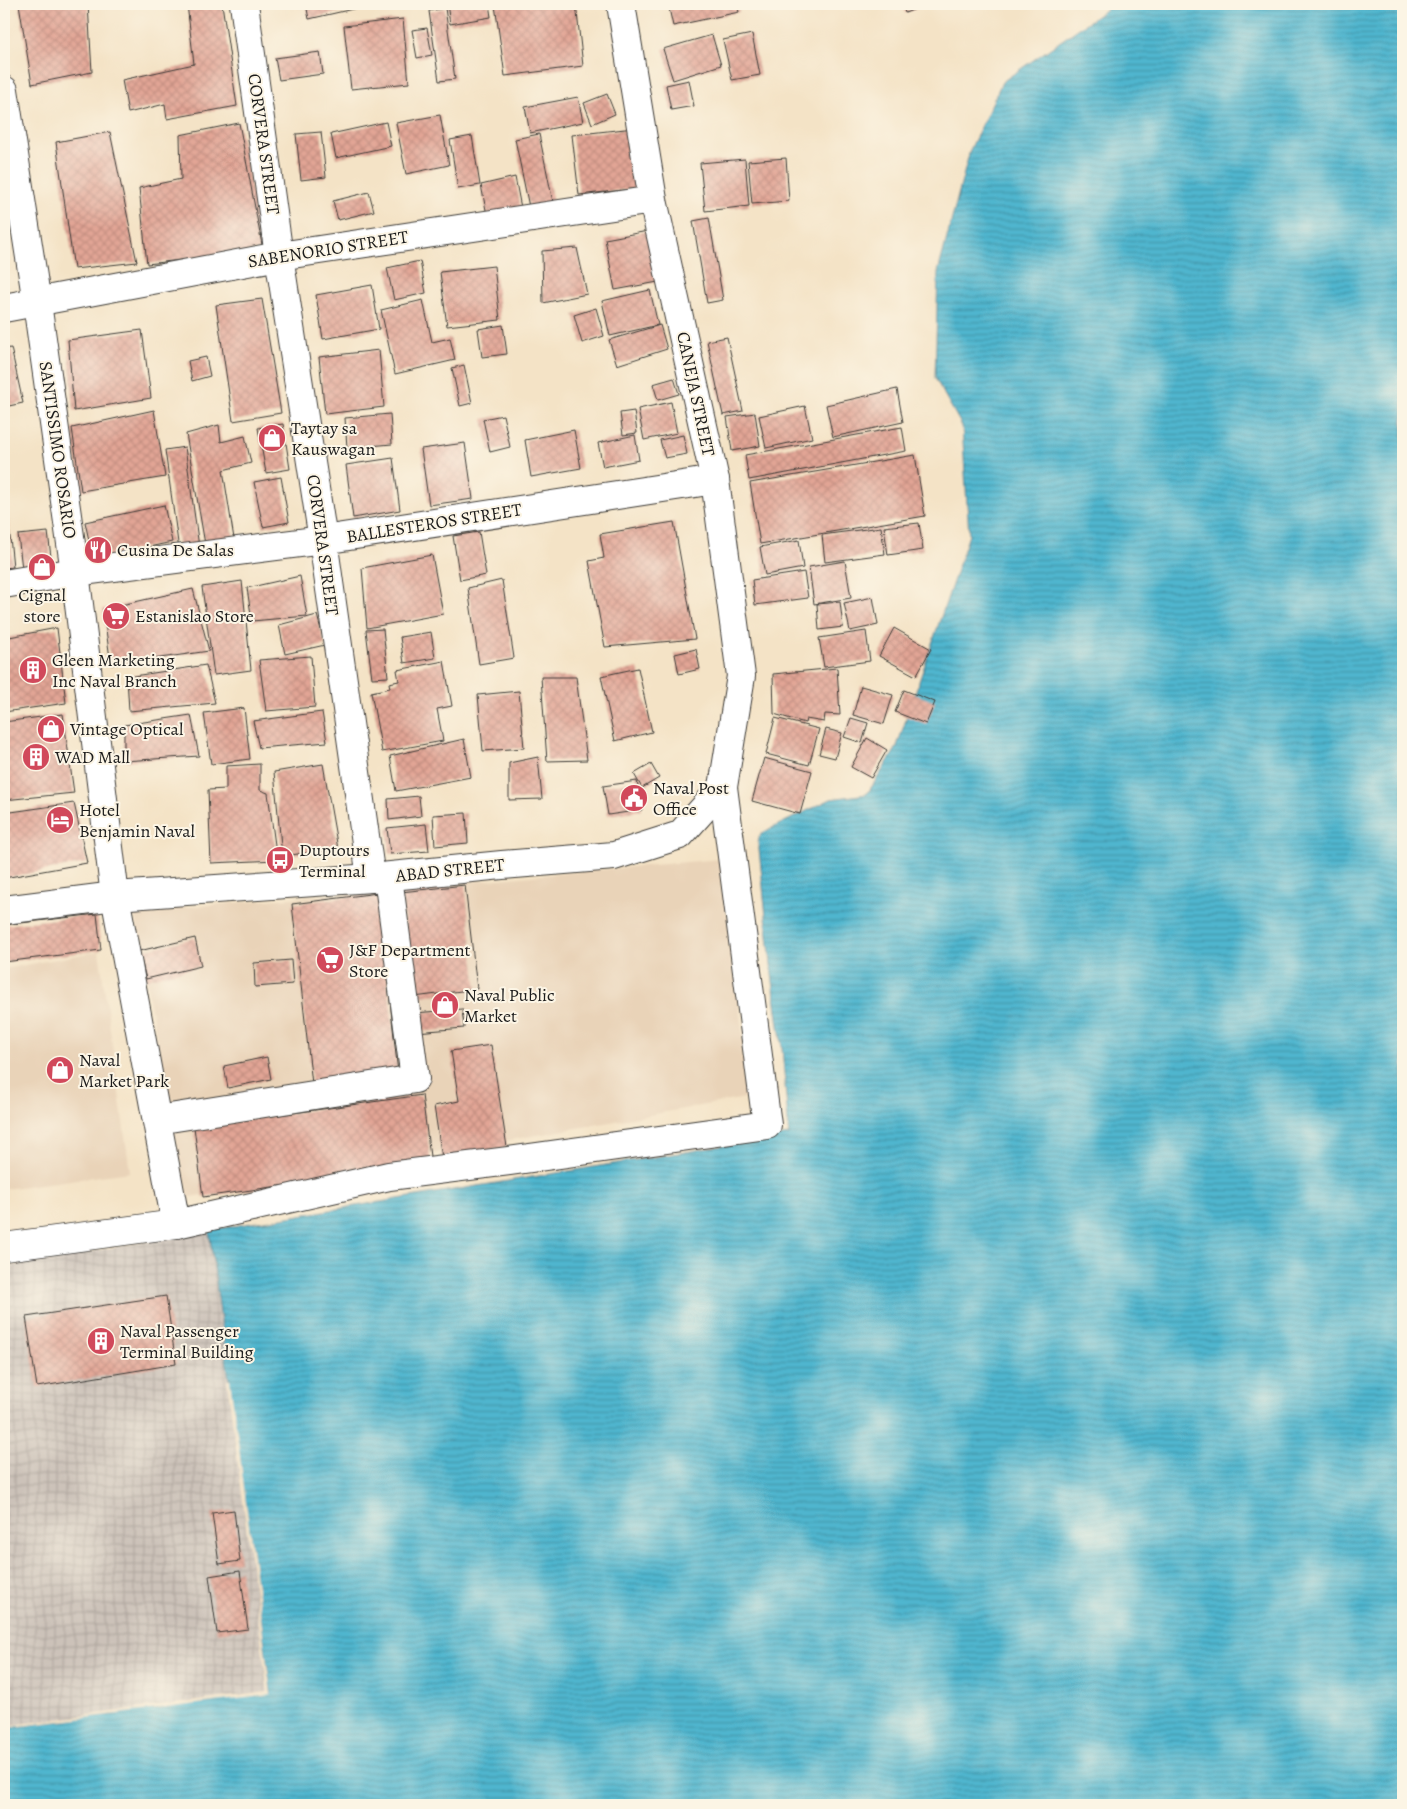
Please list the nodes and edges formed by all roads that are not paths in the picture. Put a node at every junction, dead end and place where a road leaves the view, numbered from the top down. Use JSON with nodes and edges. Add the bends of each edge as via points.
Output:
{"nodes":[{"id":1,"x":244,"y":4,"type":"edge"},
{"id":2,"x":621,"y":4,"type":"edge"},
{"id":3,"x":4,"y":90,"type":"edge"},
{"id":4,"x":653,"y":200,"type":"junction"},
{"id":5,"x":279,"y":256,"type":"junction"},
{"id":6,"x":37,"y":303,"type":"junction"},
{"id":7,"x":4,"y":308,"type":"edge"},
{"id":8,"x":715,"y":480,"type":"junction"},
{"id":9,"x":323,"y":540,"type":"junction"},
{"id":10,"x":75,"y":572,"type":"junction"},
{"id":11,"x":4,"y":584,"type":"edge"},
{"id":12,"x":723,"y":787,"type":"junction"},
{"id":13,"x":379,"y":877,"type":"junction"},
{"id":14,"x":115,"y":896,"type":"junction"},
{"id":15,"x":4,"y":910,"type":"edge"},
{"id":16,"x":157,"y":1120,"type":"junction"},
{"id":17,"x":176,"y":1224,"type":"junction"},
{"id":18,"x":4,"y":1247,"type":"edge"}],
"edges":[{"from":1,"to":5,"type":"street","name":"CORVERA STREET"},
{"from":2,"to":4,"type":"street","name":"CANEJA STREET"},
{"from":3,"to":6,"type":"street","name":"SANTISSIMO ROSARIO"},
{"from":4,"to":5,"type":"street","name":"SABENORIO STREET"},
{"from":4,"to":8,"type":"street","name":"CANEJA STREET"},
{"from":5,"to":6,"type":"street","name":"SABENORIO STREET"},
{"from":5,"to":9,"type":"street","name":"CORVERA STREET"},
{"from":6,"to":7,"type":"street","name":"SABENORIO STREET"},
{"from":6,"to":10,"type":"street","name":"SANTISSIMO ROSARIO"},
{"from":8,"to":9,"type":"street","name":"BALLESTEROS STREET"},
{"from":8,"to":12,"type":"street","name":"CANEJA STREET","via":[[741,676]]},
{"from":9,"to":10,"type":"street","name":"BALLESTEROS STREET"},
{"from":9,"to":13,"type":"street","name":"CORVERA STREET"},
{"from":10,"to":11,"type":"street","name":"BALLESTEROS STREET"},
{"from":10,"to":14,"type":"street","name":"SANTISSIMO ROSARIO"},
{"from":12,"to":13,"type":"street","name":"ABAD STREET","via":[[680,835],[614,856]]},
{"from":12,"to":17,"type":"street","name":"CANEJA STREET","via":[[767,1126],[388,1176]]},
{"from":13,"to":14,"type":"street","name":"ABAD STREET"},
{"from":13,"to":16,"type":"street","name":"CORVERA STREET","via":[[415,1079]]},
{"from":14,"to":15,"type":"street","name":"ABAD STREET"},
{"from":14,"to":16,"type":"street","name":"SANTISSIMO ROSARIO"},
{"from":16,"to":17,"type":"street","name":"SANTISSIMO ROSARIO"},
{"from":17,"to":18,"type":"street"}]}
